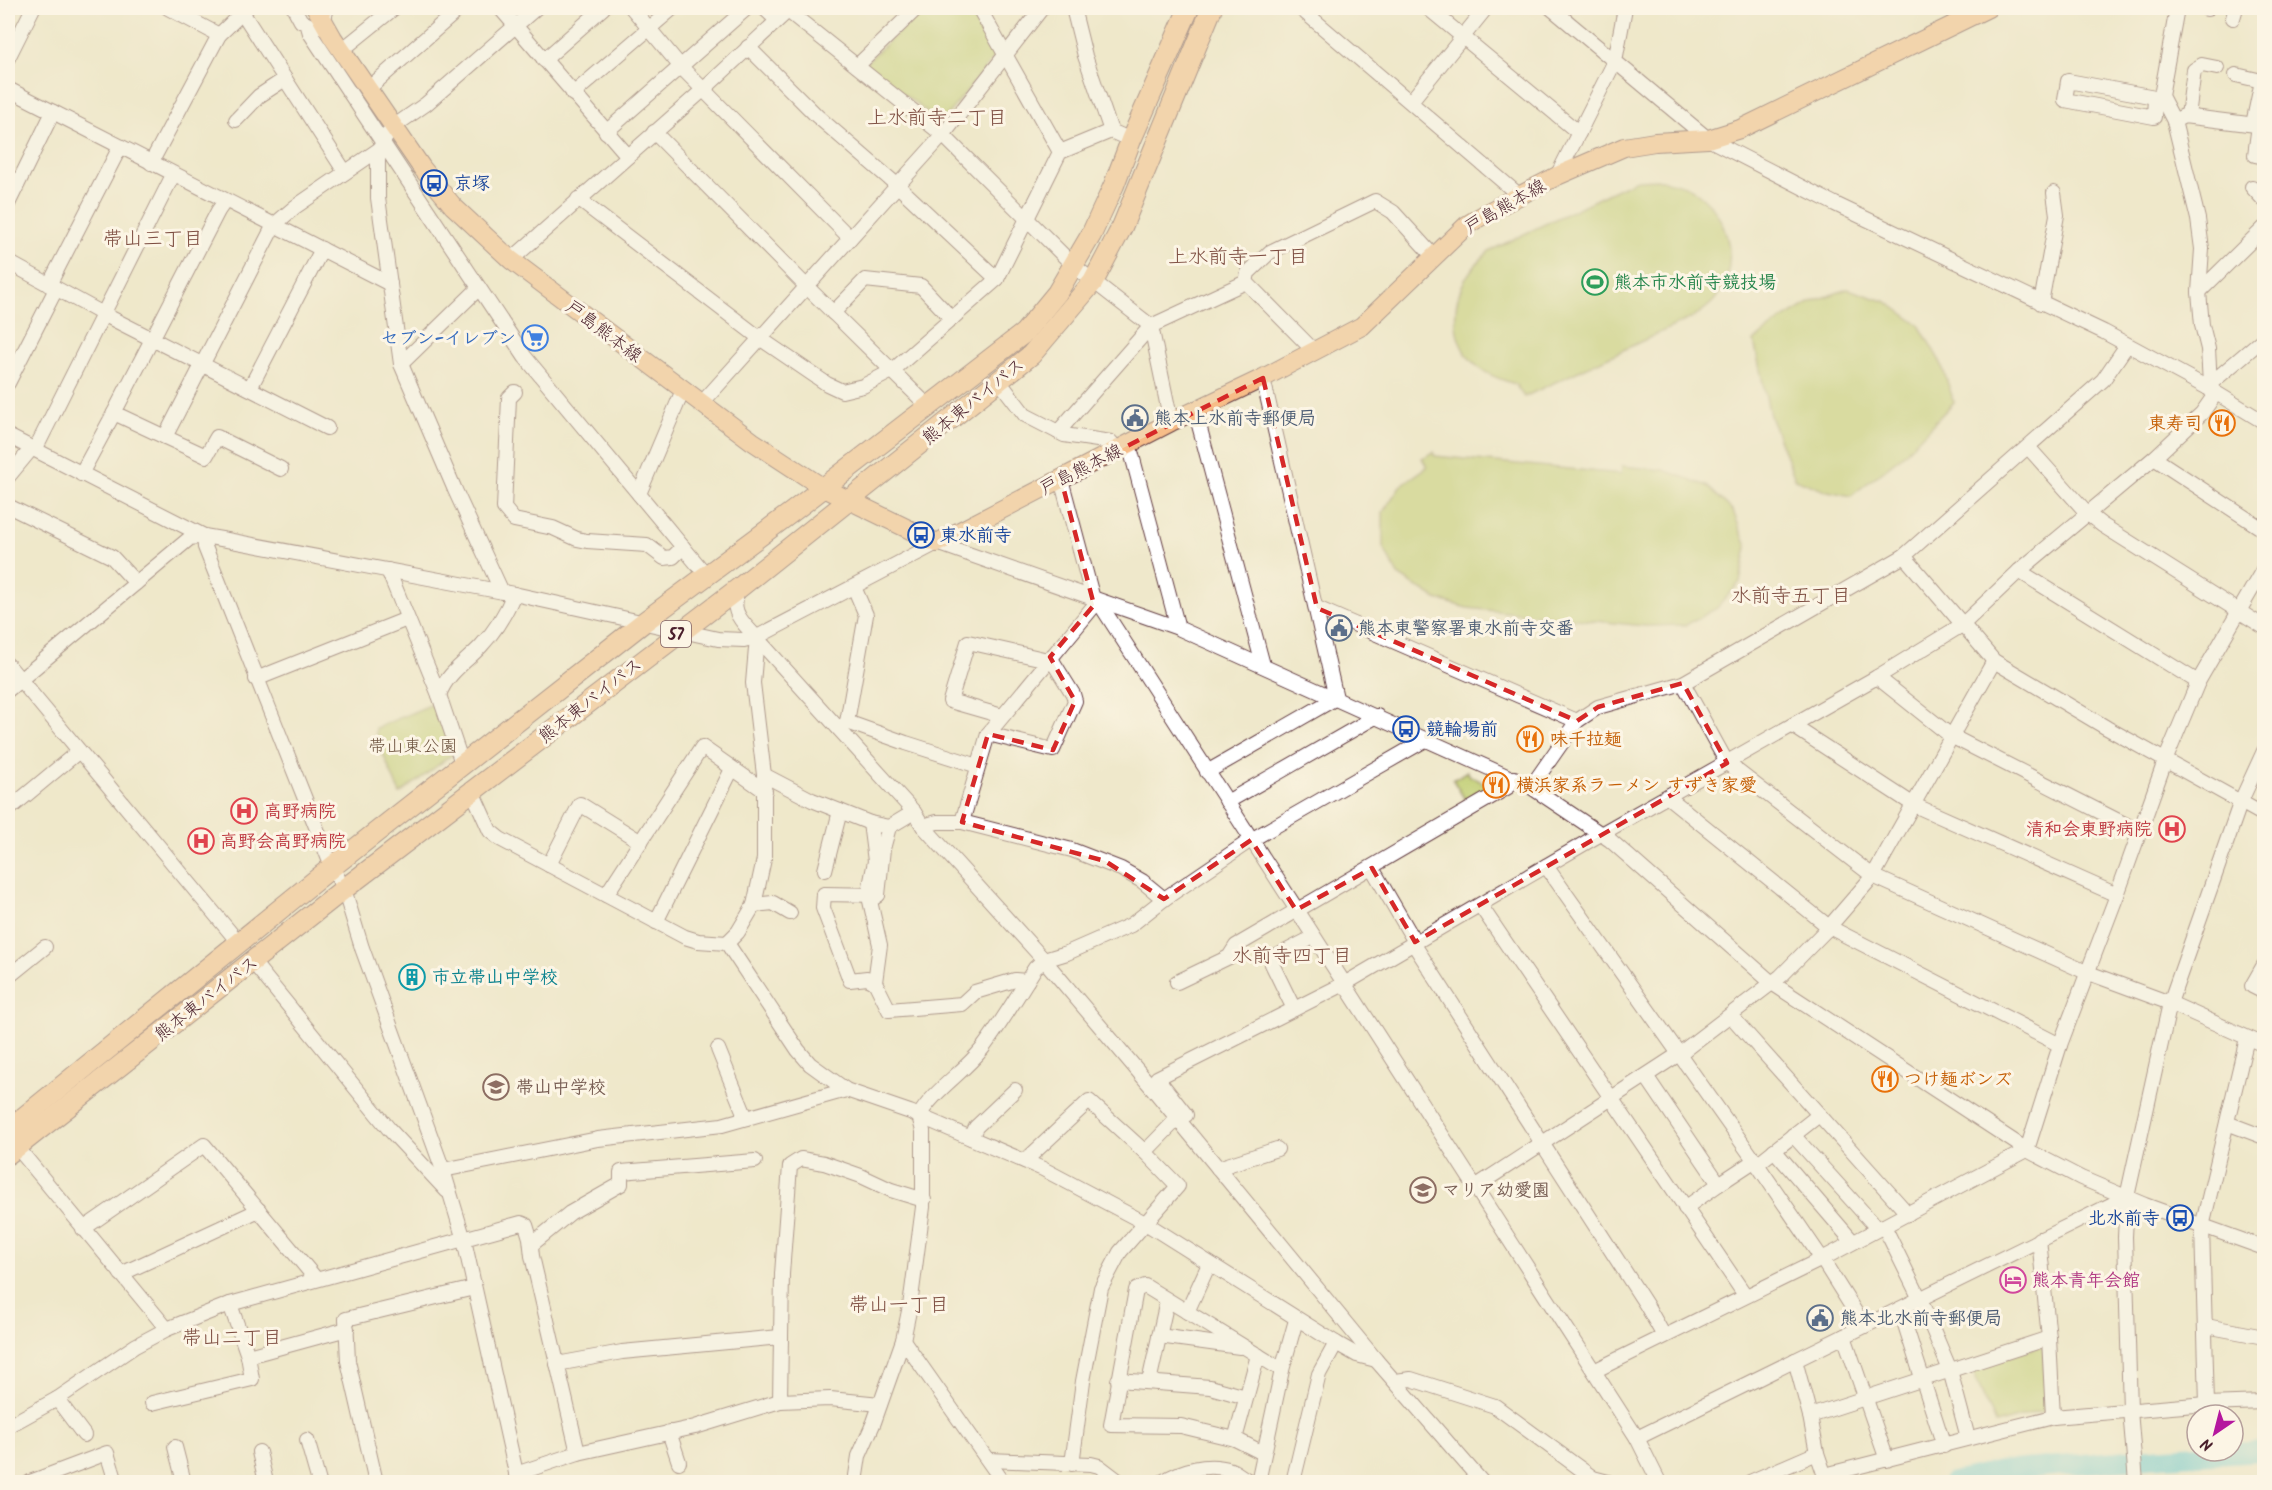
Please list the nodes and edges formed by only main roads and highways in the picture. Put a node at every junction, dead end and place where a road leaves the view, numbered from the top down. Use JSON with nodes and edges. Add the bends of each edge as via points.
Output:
{"nodes":[{"id":1,"x":1189,"y":8,"type":"edge"},
{"id":2,"x":1212,"y":8,"type":"edge"},
{"id":3,"x":1988,"y":8,"type":"edge"},
{"id":4,"x":319,"y":16,"type":"edge"},
{"id":5,"x":822,"y":487,"type":"junction"},
{"id":6,"x":848,"y":500,"type":"junction"},
{"id":7,"x":10,"y":1142,"type":"edge"}],
"edges":[{"from":1,"to":5,"type":"highway","name":"熊本東バイパス","number":"57","via":[[1114,185],[1057,293],[1024,333]]},
{"from":2,"to":6,"type":"highway","name":"熊本東バイパス","number":"57","via":[[1122,227],[1093,282],[1031,355]]},
{"from":3,"to":6,"type":"main road","name":"戸島熊本線","via":[[1740,129],[1708,139],[1624,147],[1557,176],[1467,225],[1362,326],[937,543]]},
{"from":4,"to":5,"type":"main road","name":"戸島熊本線","via":[[393,127],[453,206],[512,260],[701,404]]},
{"from":5,"to":6,"type":"main road","name":"戸島熊本線"},
{"from":5,"to":7,"type":"highway","name":"熊本東バイパス","number":"57","via":[[332,867]]},
{"from":6,"to":7,"type":"highway","name":"熊本東バイパス","number":"57","via":[[739,588]]}]}
